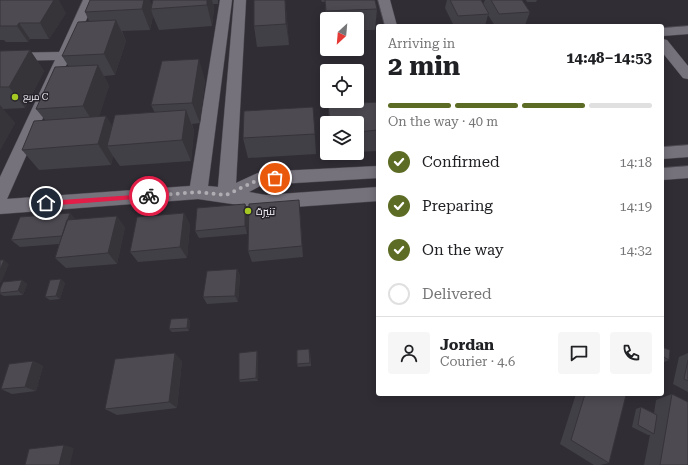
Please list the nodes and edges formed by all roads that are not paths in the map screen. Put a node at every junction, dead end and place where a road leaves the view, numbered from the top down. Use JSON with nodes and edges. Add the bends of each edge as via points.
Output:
{"nodes":[{"id":1,"x":89,"y":0,"type":"edge"},
{"id":2,"x":226,"y":0,"type":"edge"},
{"id":3,"x":240,"y":0,"type":"edge"},
{"id":4,"x":384,"y":0,"type":"edge"},
{"id":5,"x":391,"y":24,"type":"edge"},
{"id":6,"x":688,"y":30,"type":"edge"},
{"id":7,"x":664,"y":32,"type":"edge"},
{"id":8,"x":664,"y":45,"type":"edge"},
{"id":9,"x":63,"y":56,"type":"junction"},
{"id":10,"x":0,"y":57,"type":"edge"},
{"id":11,"x":688,"y":75,"type":"edge"},
{"id":12,"x":688,"y":151,"type":"edge"},
{"id":13,"x":664,"y":153,"type":"edge"},
{"id":14,"x":376,"y":172,"type":"edge"},
{"id":15,"x":688,"y":172,"type":"edge"},
{"id":16,"x":664,"y":174,"type":"edge"},
{"id":17,"x":198,"y":192,"type":"junction"},
{"id":18,"x":376,"y":194,"type":"edge"},
{"id":19,"x":226,"y":195,"type":"junction"},
{"id":20,"x":0,"y":196,"type":"edge"},
{"id":21,"x":0,"y":207,"type":"edge"}],
"edges":[{"from":1,"to":9,"type":"street"},
{"from":2,"to":17,"type":"street"},
{"from":3,"to":19,"type":"street"},
{"from":4,"to":5,"type":"street"},
{"from":6,"to":7,"type":"street"},
{"from":8,"to":11,"type":"street"},
{"from":9,"to":10,"type":"street"},
{"from":9,"to":20,"type":"street"},
{"from":12,"to":13,"type":"street"},
{"from":14,"to":19,"type":"street","via":[[260,179]]},
{"from":15,"to":16,"type":"street"},
{"from":17,"to":19,"type":"street"},
{"from":17,"to":21,"type":"street"},
{"from":18,"to":19,"type":"street","via":[[266,202]]}]}
